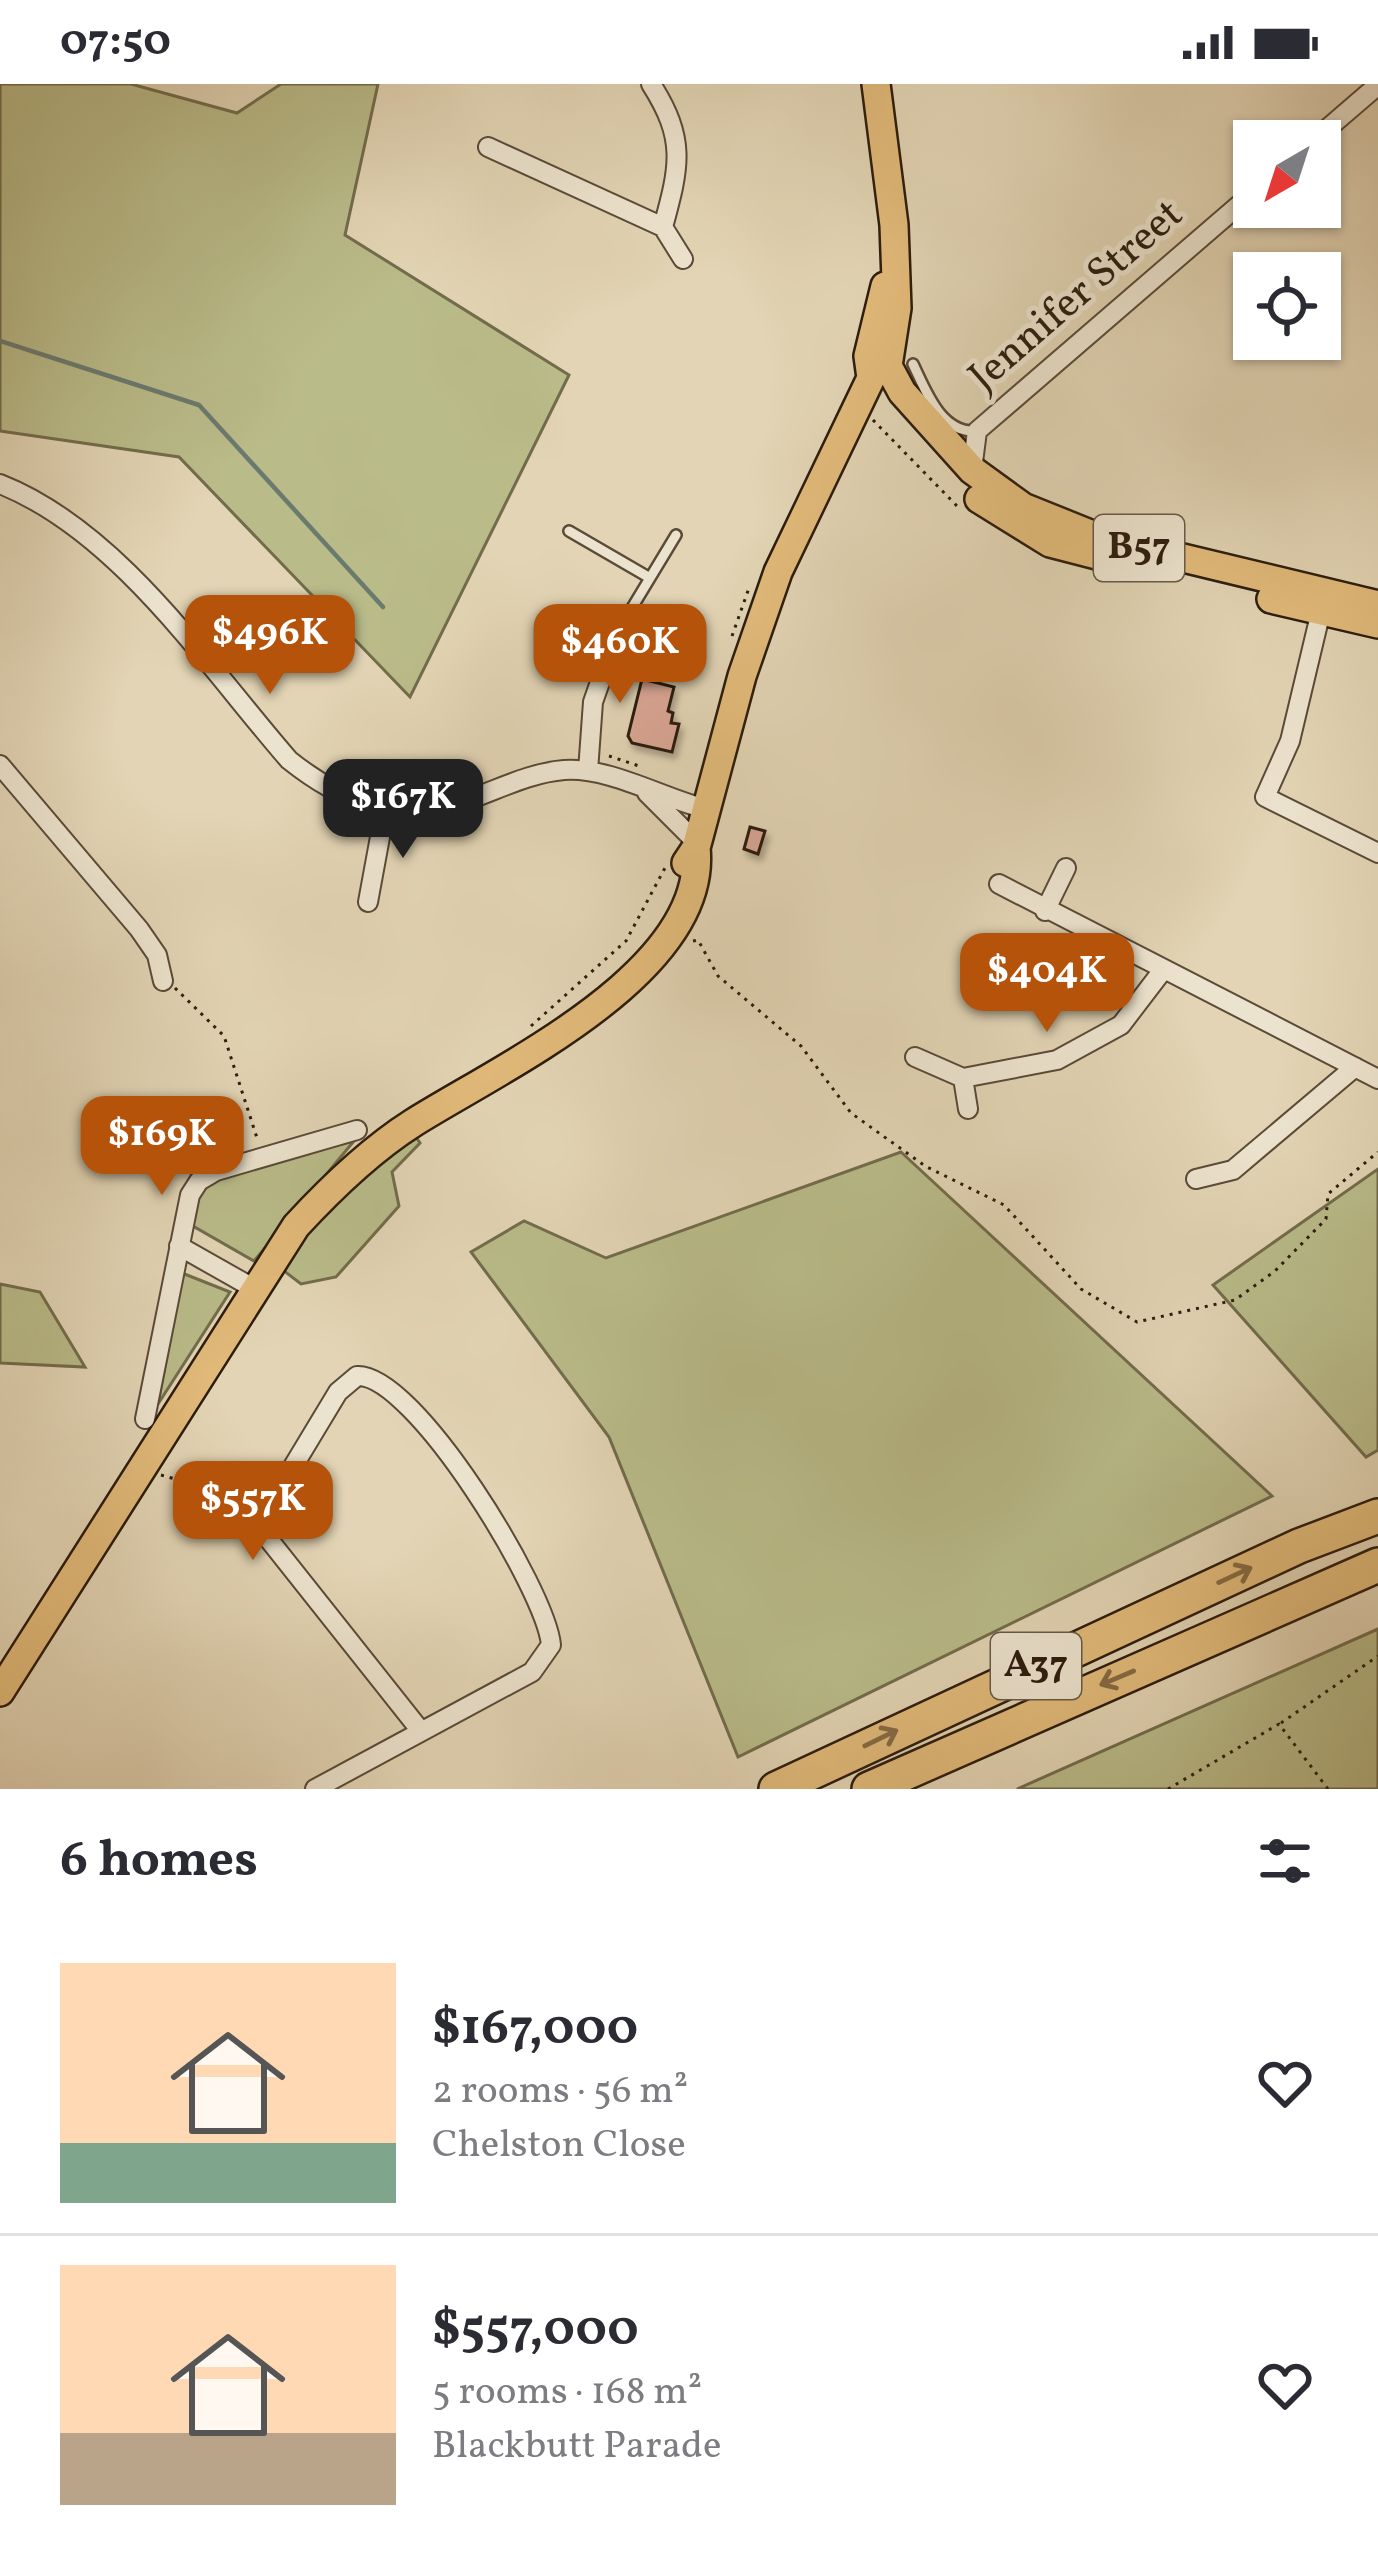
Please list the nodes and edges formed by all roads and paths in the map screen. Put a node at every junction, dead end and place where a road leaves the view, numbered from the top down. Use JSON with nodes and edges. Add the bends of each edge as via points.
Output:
{"nodes":[{"id":1,"x":650,"y":84,"type":"edge"},
{"id":2,"x":876,"y":84,"type":"edge"},
{"id":3,"x":1378,"y":85,"type":"edge"},
{"id":4,"x":1337,"y":120,"type":"edge"},
{"id":5,"x":488,"y":147,"type":"dead end"},
{"id":6,"x":1233,"y":210,"type":"edge"},
{"id":7,"x":663,"y":226,"type":"junction"},
{"id":8,"x":683,"y":259,"type":"dead end"},
{"id":9,"x":890,"y":365,"type":"junction"},
{"id":10,"x":871,"y":417,"type":"dead end"},
{"id":11,"x":977,"y":431,"type":"junction"},
{"id":12,"x":972,"y":470,"type":"junction"},
{"id":13,"x":0,"y":484,"type":"edge"},
{"id":14,"x":962,"y":509,"type":"dead end"},
{"id":15,"x":568,"y":531,"type":"dead end"},
{"id":16,"x":676,"y":535,"type":"dead end"},
{"id":17,"x":650,"y":578,"type":"junction"},
{"id":18,"x":1378,"y":605,"type":"edge"},
{"id":19,"x":1321,"y":610,"type":"junction"},
{"id":20,"x":1378,"y":624,"type":"edge"},
{"id":21,"x":618,"y":632,"type":"joint"},
{"id":22,"x":0,"y":764,"type":"edge"},
{"id":23,"x":588,"y":771,"type":"junction"},
{"id":24,"x":644,"y":789,"type":"junction"},
{"id":25,"x":706,"y":809,"type":"junction"},
{"id":26,"x":385,"y":810,"type":"junction"},
{"id":27,"x":697,"y":846,"type":"junction"},
{"id":28,"x":1378,"y":853,"type":"edge"},
{"id":29,"x":668,"y":857,"type":"dead end"},
{"id":30,"x":1066,"y":868,"type":"dead end"},
{"id":31,"x":999,"y":884,"type":"dead end"},
{"id":32,"x":368,"y":902,"type":"dead end"},
{"id":33,"x":1045,"y":911,"type":"junction"},
{"id":34,"x":698,"y":940,"type":"dead end"},
{"id":35,"x":1163,"y":970,"type":"junction"},
{"id":36,"x":163,"y":981,"type":"joint"},
{"id":37,"x":524,"y":1036,"type":"dead end"},
{"id":38,"x":916,"y":1058,"type":"dead end"},
{"id":39,"x":1355,"y":1066,"type":"junction"},
{"id":40,"x":963,"y":1078,"type":"junction"},
{"id":41,"x":1378,"y":1079,"type":"edge"},
{"id":42,"x":968,"y":1109,"type":"dead end"},
{"id":43,"x":357,"y":1130,"type":"dead end"},
{"id":44,"x":1378,"y":1152,"type":"edge"},
{"id":45,"x":263,"y":1157,"type":"junction"},
{"id":46,"x":1196,"y":1179,"type":"dead end"},
{"id":47,"x":179,"y":1246,"type":"junction"},
{"id":48,"x":253,"y":1288,"type":"junction"},
{"id":49,"x":145,"y":1419,"type":"dead end"},
{"id":50,"x":159,"y":1474,"type":"dead end"},
{"id":51,"x":1378,"y":1502,"type":"edge"},
{"id":52,"x":268,"y":1508,"type":"junction"},
{"id":53,"x":1378,"y":1516,"type":"edge"},
{"id":54,"x":1299,"y":1546,"type":"junction"},
{"id":55,"x":1378,"y":1564,"type":"edge"},
{"id":56,"x":1378,"y":1656,"type":"edge"},
{"id":57,"x":0,"y":1692,"type":"edge"},
{"id":58,"x":1279,"y":1724,"type":"junction"},
{"id":59,"x":420,"y":1730,"type":"junction"},
{"id":60,"x":315,"y":1789,"type":"edge"},
{"id":61,"x":776,"y":1789,"type":"edge"},
{"id":62,"x":869,"y":1789,"type":"edge"},
{"id":63,"x":1168,"y":1789,"type":"edge"},
{"id":64,"x":1328,"y":1789,"type":"edge"}],
"edges":[{"from":1,"to":7,"type":"street","via":[[676,123],[677,174]]},
{"from":2,"to":9,"type":"main road","via":[[889,156],[897,308]]},
{"from":3,"to":4,"type":"street"},
{"from":5,"to":7,"type":"street"},
{"from":6,"to":11,"type":"street","name":"Jennifer Street"},
{"from":7,"to":8,"type":"street"},
{"from":9,"to":11,"type":"lane","via":[[955,429]]},
{"from":9,"to":12,"type":"main road","number":"B57","via":[[902,392]]},
{"from":9,"to":19,"type":"main road","number":"B57","via":[[998,515],[1050,543]]},
{"from":9,"to":25,"type":"main road","via":[[778,572]]},
{"from":10,"to":14,"type":"path"},
{"from":11,"to":12,"type":"street","name":"Jennifer Street"},
{"from":12,"to":18,"type":"main road","number":"B57","via":[[1022,507],[1100,538]]},
{"from":13,"to":26,"type":"street","via":[[97,542],[289,760],[321,786]]},
{"from":15,"to":17,"type":"lane"},
{"from":16,"to":17,"type":"lane"},
{"from":17,"to":21,"type":"lane"},
{"from":19,"to":20,"type":"main road","number":"B57"},
{"from":19,"to":28,"type":"street","via":[[1289,741],[1265,797]]},
{"from":21,"to":23,"type":"street","via":[[593,702]]},
{"from":22,"to":36,"type":"street","via":[[139,928],[158,955]]},
{"from":23,"to":24,"type":"street"},
{"from":23,"to":26,"type":"street","via":[[522,779],[457,804]]},
{"from":24,"to":25,"type":"street"},
{"from":24,"to":27,"type":"street"},
{"from":25,"to":27,"type":"main road"},
{"from":26,"to":32,"type":"street"},
{"from":27,"to":48,"type":"main road","via":[[698,872],[640,970],[542,1047],[360,1163],[296,1226]]},
{"from":29,"to":37,"type":"path","via":[[626,941]]},
{"from":30,"to":33,"type":"street"},
{"from":31,"to":33,"type":"street"},
{"from":33,"to":35,"type":"street"},
{"from":34,"to":44,"type":"path","via":[[718,976],[801,1046],[851,1112],[925,1166],[1004,1205],[1081,1289],[1137,1322],[1235,1300],[1326,1219],[1328,1194]]},
{"from":35,"to":39,"type":"street"},
{"from":35,"to":40,"type":"street","via":[[1105,1039],[1057,1060]]},
{"from":36,"to":45,"type":"path","via":[[224,1036]]},
{"from":38,"to":40,"type":"street"},
{"from":39,"to":41,"type":"street"},
{"from":39,"to":46,"type":"street","via":[[1233,1170]]},
{"from":40,"to":42,"type":"street"},
{"from":43,"to":45,"type":"street"},
{"from":45,"to":47,"type":"street","via":[[199,1181]]},
{"from":47,"to":48,"type":"street"},
{"from":47,"to":49,"type":"street"},
{"from":48,"to":57,"type":"main road"},
{"from":50,"to":52,"type":"path"},
{"from":51,"to":54,"type":"highway"},
{"from":52,"to":59,"type":"street","via":[[270,1541]]},
{"from":52,"to":59,"type":"street","via":[[338,1392],[358,1376],[394,1390],[465,1474],[512,1553],[551,1645],[532,1672]]},
{"from":53,"to":54,"type":"highway","number":"A37"},
{"from":61,"to":54,"type":"highway","number":"A37","one_way":true},
{"from":55,"to":62,"type":"highway","number":"A37","one_way":true},
{"from":56,"to":58,"type":"path"},
{"from":58,"to":63,"type":"path"},
{"from":58,"to":64,"type":"path"},
{"from":59,"to":60,"type":"street"}]}
